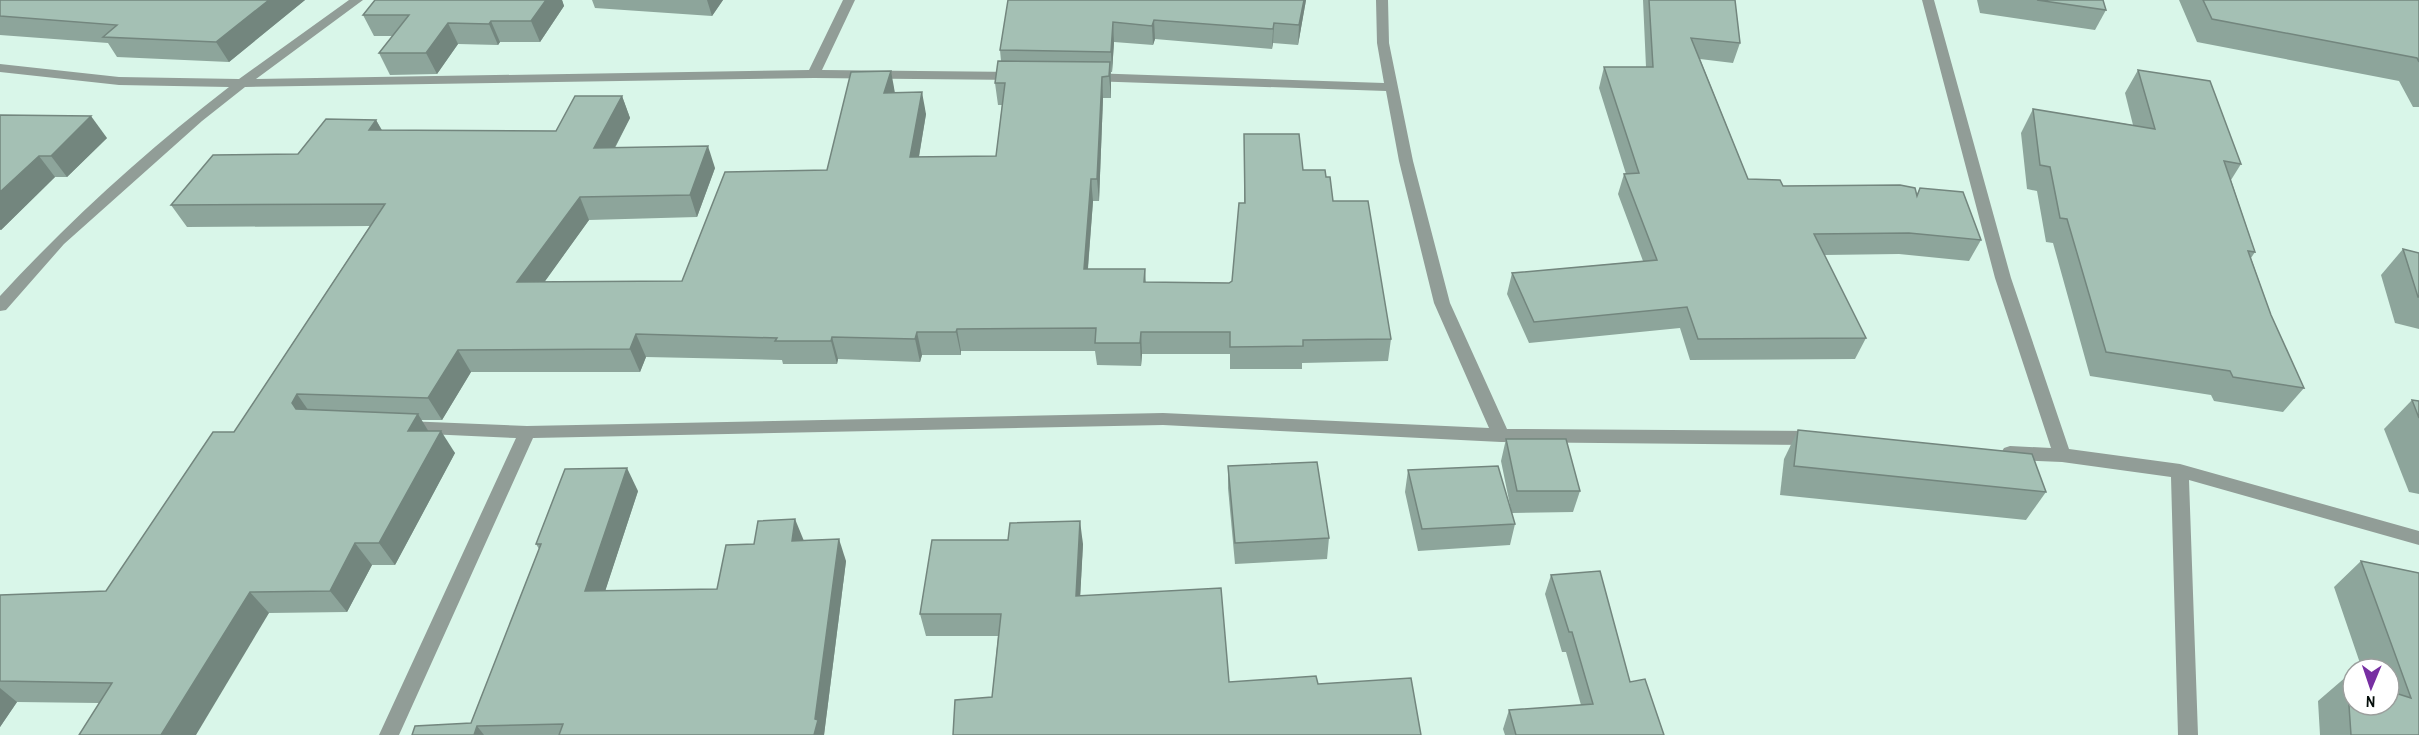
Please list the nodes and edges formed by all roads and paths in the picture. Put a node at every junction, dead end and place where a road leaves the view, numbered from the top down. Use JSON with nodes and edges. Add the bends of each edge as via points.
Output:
{"nodes":[{"id":1,"x":357,"y":0,"type":"edge"},
{"id":2,"x":849,"y":0,"type":"edge"},
{"id":3,"x":1382,"y":0,"type":"edge"},
{"id":4,"x":1929,"y":0,"type":"edge"},
{"id":5,"x":0,"y":68,"type":"edge"},
{"id":6,"x":814,"y":74,"type":"junction"},
{"id":7,"x":1039,"y":77,"type":"edge"},
{"id":8,"x":1074,"y":77,"type":"edge"},
{"id":9,"x":242,"y":83,"type":"junction"},
{"id":10,"x":1391,"y":87,"type":"junction"},
{"id":11,"x":0,"y":306,"type":"edge"},
{"id":12,"x":388,"y":426,"type":"edge"},
{"id":13,"x":526,"y":432,"type":"junction"},
{"id":14,"x":1501,"y":435,"type":"junction"},
{"id":15,"x":1832,"y":438,"type":"edge"},
{"id":16,"x":1995,"y":451,"type":"edge"},
{"id":17,"x":2062,"y":455,"type":"junction"},
{"id":18,"x":2180,"y":471,"type":"junction"},
{"id":19,"x":2419,"y":538,"type":"edge"},
{"id":20,"x":389,"y":735,"type":"edge"},
{"id":21,"x":2187,"y":735,"type":"edge"}],
"edges":[{"from":1,"to":9,"type":"street"},
{"from":2,"to":6,"type":"street"},
{"from":3,"to":10,"type":"street","via":[[1383,43]]},
{"from":4,"to":17,"type":"street","via":[[2003,278]]},
{"from":5,"to":9,"type":"street","via":[[119,81]]},
{"from":6,"to":7,"type":"street"},
{"from":6,"to":9,"type":"street"},
{"from":8,"to":10,"type":"street"},
{"from":9,"to":11,"type":"street","via":[[59,241]]},
{"from":10,"to":14,"type":"street","via":[[1443,303]]},
{"from":12,"to":13,"type":"street"},
{"from":13,"to":14,"type":"street","via":[[1163,419]]},
{"from":13,"to":20,"type":"street"},
{"from":14,"to":15,"type":"street"},
{"from":16,"to":17,"type":"street"},
{"from":17,"to":18,"type":"street"},
{"from":18,"to":19,"type":"street"},
{"from":18,"to":21,"type":"street"}]}
